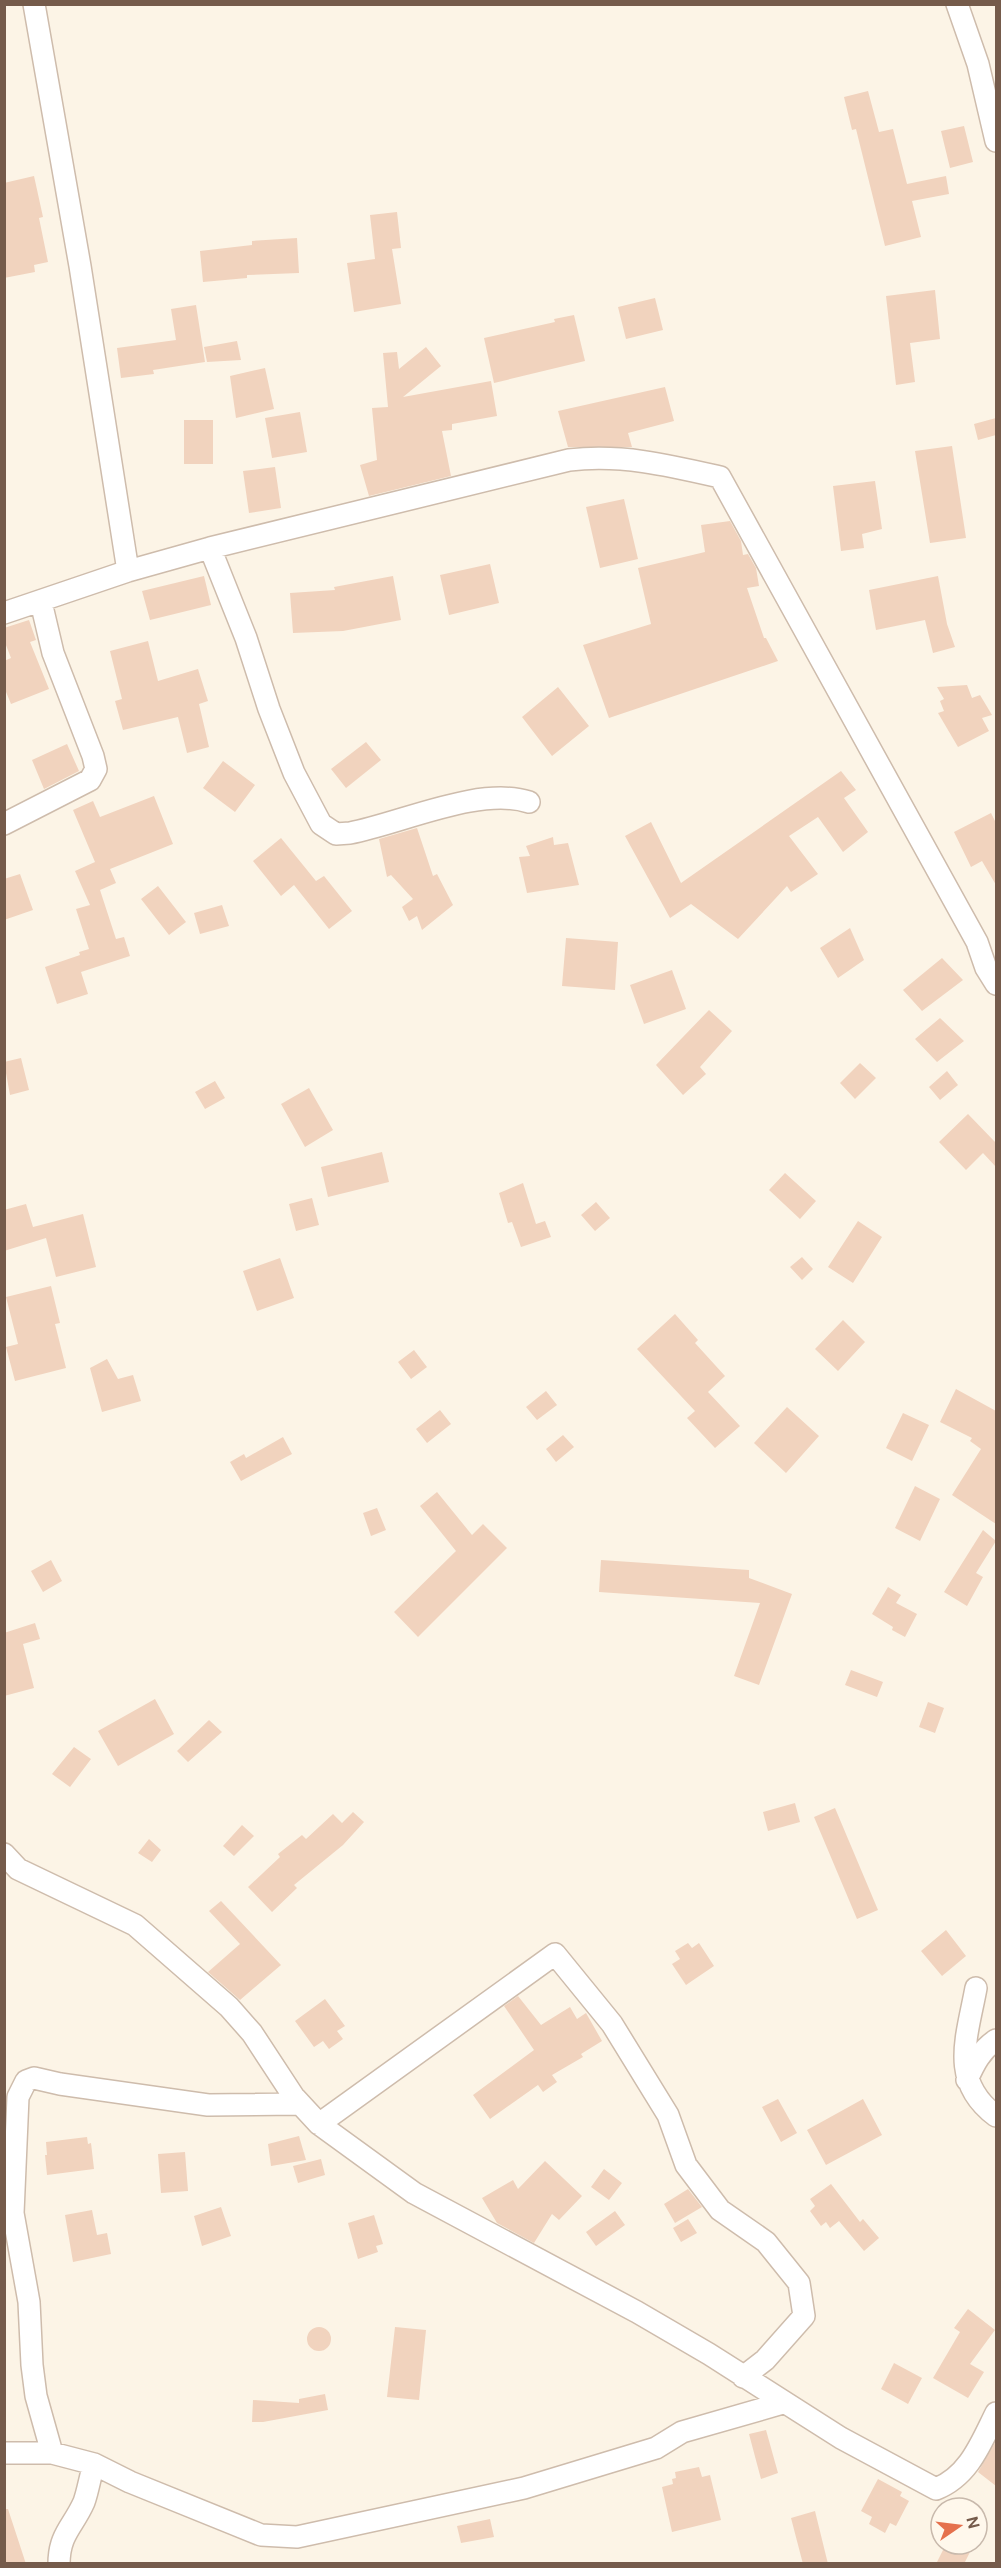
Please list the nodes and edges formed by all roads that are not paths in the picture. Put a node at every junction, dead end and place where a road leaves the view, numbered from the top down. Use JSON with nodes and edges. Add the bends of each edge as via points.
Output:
{"nodes":[{"id":1,"x":34,"y":4,"type":"edge"},
{"id":2,"x":957,"y":4,"type":"edge"},
{"id":3,"x":996,"y":141,"type":"edge"},
{"id":4,"x":210,"y":548,"type":"junction"},
{"id":5,"x":128,"y":571,"type":"junction"},
{"id":6,"x":41,"y":602,"type":"junction"},
{"id":7,"x":4,"y":613,"type":"edge"},
{"id":8,"x":529,"y":802,"type":"dead end"},
{"id":9,"x":4,"y":824,"type":"edge"},
{"id":10,"x":996,"y":984,"type":"edge"},
{"id":11,"x":4,"y":1854,"type":"edge"},
{"id":12,"x":976,"y":1988,"type":"dead end"},
{"id":13,"x":996,"y":2040,"type":"edge"},
{"id":14,"x":967,"y":2081,"type":"junction"},
{"id":15,"x":300,"y":2104,"type":"junction"},
{"id":16,"x":996,"y":2116,"type":"edge"},
{"id":17,"x":319,"y":2124,"type":"junction"},
{"id":18,"x":743,"y":2377,"type":"junction"},
{"id":19,"x":783,"y":2403,"type":"junction"},
{"id":20,"x":996,"y":2413,"type":"edge"},
{"id":21,"x":4,"y":2452,"type":"edge"},
{"id":22,"x":52,"y":2453,"type":"junction"},
{"id":23,"x":94,"y":2464,"type":"junction"},
{"id":24,"x":59,"y":2564,"type":"edge"}],
"edges":[{"from":1,"to":5,"type":"street"},
{"from":2,"to":3,"type":"street","via":[[978,64]]},
{"from":4,"to":5,"type":"street"},
{"from":4,"to":8,"type":"street","via":[[294,773],[328,830],[350,833],[475,800],[518,798]]},
{"from":4,"to":10,"type":"street","via":[[569,460],[601,457],[667,465],[720,477],[972,932]]},
{"from":5,"to":6,"type":"street"},
{"from":6,"to":7,"type":"street"},
{"from":6,"to":9,"type":"street","via":[[53,653],[96,769],[90,780]]},
{"from":11,"to":15,"type":"street","via":[[18,1869],[135,1925],[229,2007],[252,2033]]},
{"from":12,"to":14,"type":"street","via":[[964,2061]]},
{"from":13,"to":14,"type":"street","via":[[976,2061]]},
{"from":14,"to":16,"type":"street","via":[[983,2106]]},
{"from":15,"to":17,"type":"street"},
{"from":15,"to":22,"type":"street","via":[[208,2105],[34,2078],[21,2088],[13,2213],[29,2302],[36,2396]]},
{"from":17,"to":18,"type":"street","via":[[431,2203],[637,2312]]},
{"from":17,"to":18,"type":"street","via":[[555,1954],[612,2024],[668,2115],[686,2165],[720,2210],[766,2242],[799,2283],[804,2316],[765,2360]]},
{"from":18,"to":19,"type":"street"},
{"from":19,"to":20,"type":"street","via":[[936,2489],[966,2467]]},
{"from":19,"to":23,"type":"street","via":[[682,2432],[656,2448],[524,2488],[297,2536],[261,2535]]},
{"from":21,"to":22,"type":"street"},
{"from":22,"to":23,"type":"street"},
{"from":23,"to":24,"type":"street","via":[[84,2502],[63,2536]]}]}
